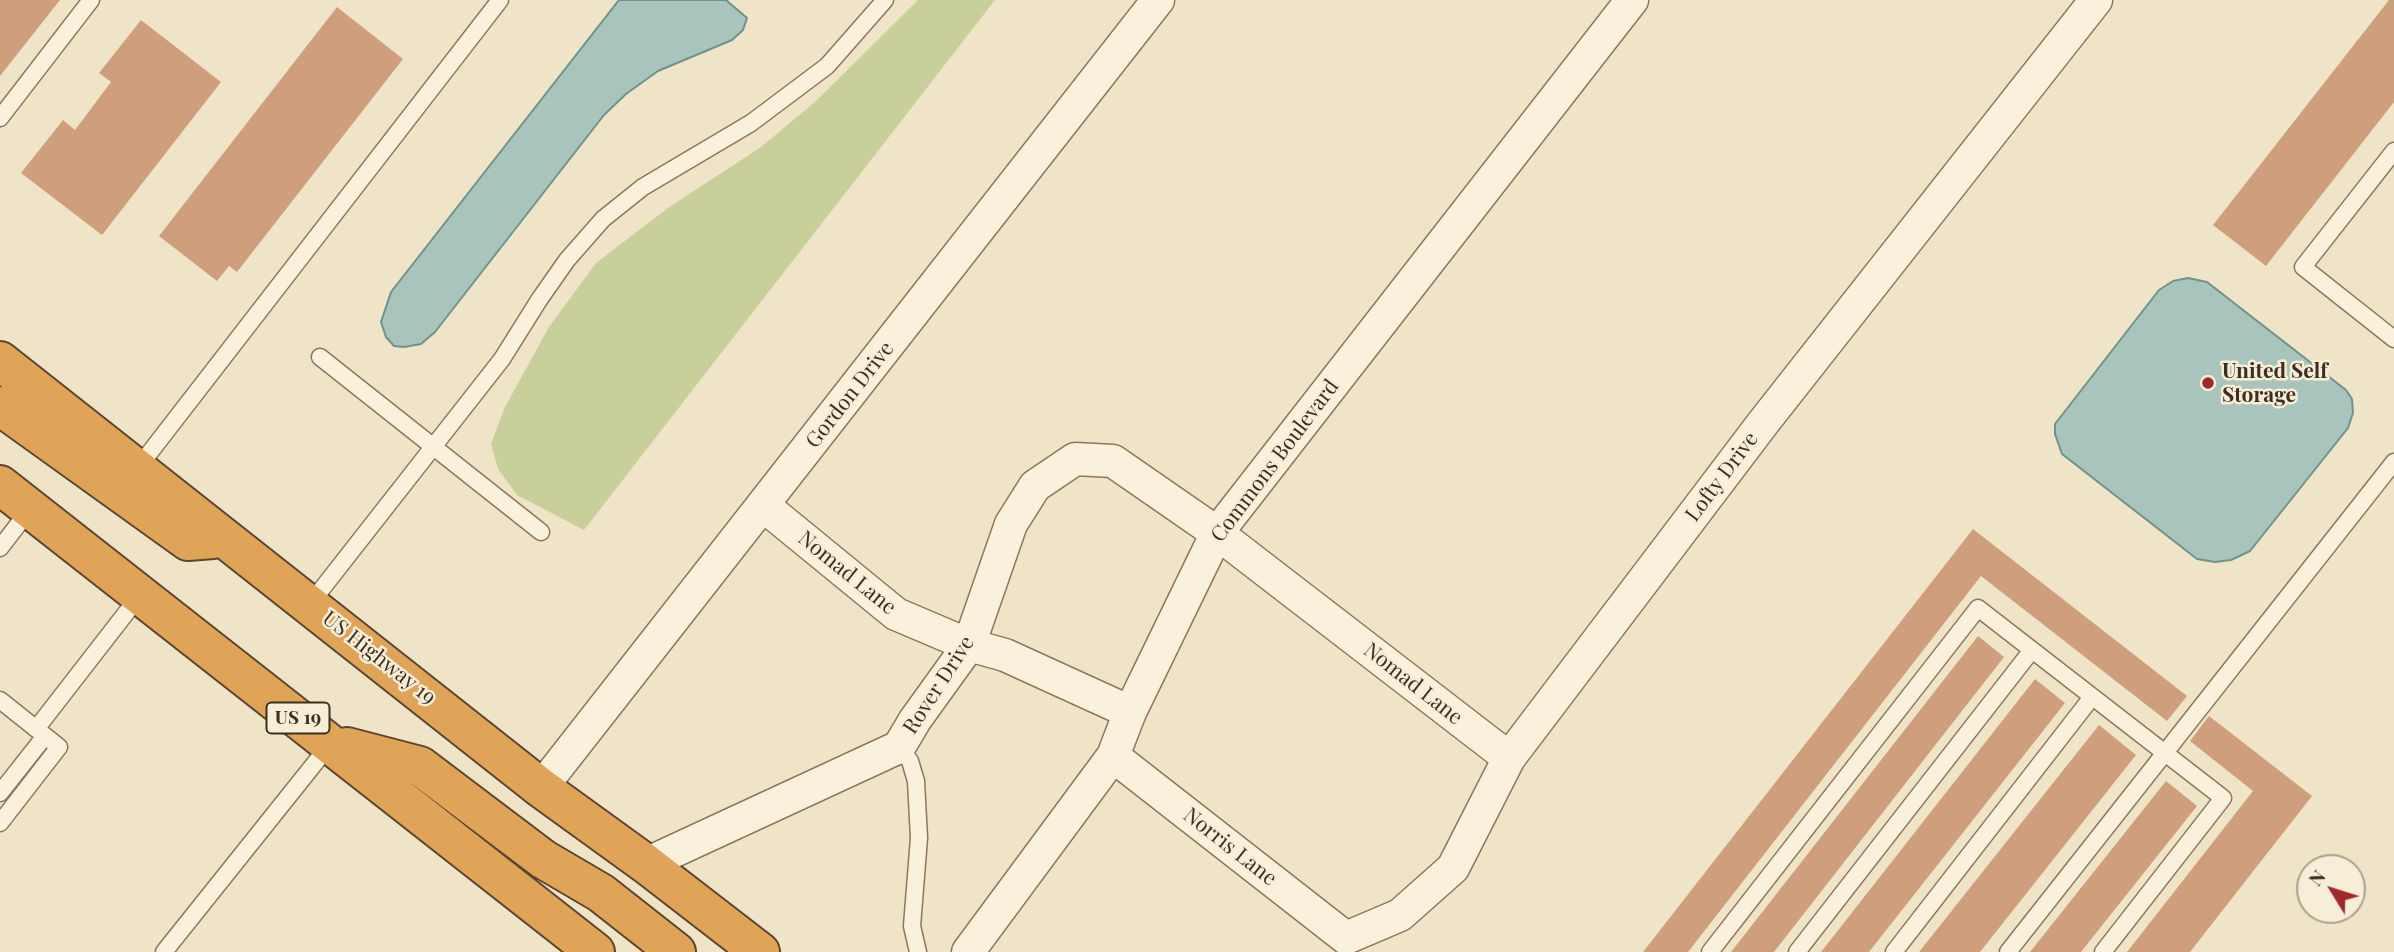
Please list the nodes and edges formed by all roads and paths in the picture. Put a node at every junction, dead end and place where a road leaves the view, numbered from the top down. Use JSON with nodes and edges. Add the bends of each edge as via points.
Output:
{"nodes":[{"id":1,"x":91,"y":0,"type":"edge"},
{"id":2,"x":500,"y":0,"type":"edge"},
{"id":3,"x":885,"y":0,"type":"edge"},
{"id":4,"x":1157,"y":0,"type":"edge"},
{"id":5,"x":1632,"y":0,"type":"edge"},
{"id":6,"x":2095,"y":0,"type":"edge"},
{"id":7,"x":0,"y":118,"type":"edge"},
{"id":8,"x":2394,"y":151,"type":"edge"},
{"id":9,"x":2394,"y":339,"type":"edge"},
{"id":10,"x":320,"y":358,"type":"dead end"},
{"id":11,"x":0,"y":361,"type":"edge"},
{"id":12,"x":0,"y":406,"type":"edge"},
{"id":13,"x":433,"y":447,"type":"junction"},
{"id":14,"x":2394,"y":462,"type":"edge"},
{"id":15,"x":137,"y":469,"type":"junction"},
{"id":16,"x":0,"y":485,"type":"edge"},
{"id":17,"x":764,"y":506,"type":"junction"},
{"id":18,"x":30,"y":509,"type":"junction"},
{"id":19,"x":541,"y":531,"type":"dead end"},
{"id":20,"x":1217,"y":533,"type":"junction"},
{"id":21,"x":226,"y":538,"type":"junction"},
{"id":22,"x":0,"y":548,"type":"edge"},
{"id":23,"x":140,"y":595,"type":"junction"},
{"id":24,"x":310,"y":604,"type":"junction"},
{"id":25,"x":969,"y":645,"type":"junction"},
{"id":26,"x":2032,"y":650,"type":"junction"},
{"id":27,"x":2092,"y":696,"type":"junction"},
{"id":28,"x":0,"y":700,"type":"edge"},
{"id":29,"x":1130,"y":712,"type":"junction"},
{"id":30,"x":41,"y":732,"type":"junction"},
{"id":31,"x":331,"y":743,"type":"junction"},
{"id":32,"x":899,"y":747,"type":"junction"},
{"id":33,"x":2165,"y":753,"type":"junction"},
{"id":34,"x":1114,"y":756,"type":"junction"},
{"id":35,"x":1509,"y":758,"type":"junction"},
{"id":36,"x":541,"y":788,"type":"junction"},
{"id":37,"x":0,"y":793,"type":"edge"},
{"id":38,"x":0,"y":823,"type":"edge"},
{"id":39,"x":646,"y":864,"type":"junction"},
{"id":40,"x":1346,"y":938,"type":"joint"},
{"id":41,"x":164,"y":952,"type":"edge"},
{"id":42,"x":595,"y":952,"type":"edge"},
{"id":43,"x":676,"y":952,"type":"edge"},
{"id":44,"x":760,"y":952,"type":"edge"},
{"id":45,"x":918,"y":952,"type":"edge"},
{"id":46,"x":968,"y":952,"type":"edge"},
{"id":47,"x":1710,"y":952,"type":"edge"},
{"id":48,"x":1797,"y":952,"type":"edge"},
{"id":49,"x":1894,"y":952,"type":"edge"},
{"id":50,"x":2008,"y":952,"type":"edge"},
{"id":51,"x":2103,"y":952,"type":"edge"}],
"edges":[{"from":1,"to":7,"type":"lane"},
{"from":2,"to":15,"type":"lane"},
{"from":3,"to":13,"type":"lane","via":[[827,66],[751,123],[643,187],[603,219],[567,260],[502,359]]},
{"from":4,"to":17,"type":"street","name":"Gordon Drive"},
{"from":5,"to":20,"type":"street","name":"Commons Boulevard"},
{"from":6,"to":35,"type":"street","name":"Lofty Drive"},
{"from":8,"to":9,"type":"lane","via":[[2303,267]]},
{"from":10,"to":13,"type":"lane"},
{"from":11,"to":15,"type":"highway","name":"US Highway 19"},
{"from":12,"to":21,"type":"highway","via":[[188,541]]},
{"from":13,"to":19,"type":"lane"},
{"from":13,"to":24,"type":"lane"},
{"from":14,"to":33,"type":"lane"},
{"from":15,"to":21,"type":"highway","name":"US Highway 19"},
{"from":16,"to":18,"type":"highway","number":"US 19"},
{"from":17,"to":25,"type":"street","name":"Nomad Lane","via":[[896,614]]},
{"from":17,"to":36,"type":"street","name":"Gordon Drive"},
{"from":18,"to":22,"type":"lane"},
{"from":18,"to":23,"type":"highway","number":"US 19"},
{"from":20,"to":25,"type":"street","name":"Rover Drive","via":[[1113,461],[1075,459],[1035,486],[1011,524]]},
{"from":20,"to":29,"type":"street","name":"Commons Boulevard"},
{"from":20,"to":35,"type":"street","name":"Nomad Lane"},
{"from":21,"to":24,"type":"highway","name":"US Highway 19"},
{"from":23,"to":30,"type":"lane"},
{"from":23,"to":31,"type":"highway","number":"US 19"},
{"from":24,"to":36,"type":"highway","name":"US Highway 19"},
{"from":25,"to":29,"type":"street","name":"Nomad Lane","via":[[1005,655]]},
{"from":25,"to":32,"type":"street","name":"Rover Drive"},
{"from":26,"to":27,"type":"lane"},
{"from":26,"to":47,"type":"lane","via":[[1978,608]]},
{"from":26,"to":48,"type":"lane"},
{"from":27,"to":33,"type":"lane"},
{"from":27,"to":49,"type":"lane"},
{"from":28,"to":30,"type":"lane"},
{"from":29,"to":34,"type":"street","name":"Commons Boulevard"},
{"from":30,"to":37,"type":"lane"},
{"from":30,"to":38,"type":"lane","via":[[59,747]]},
{"from":31,"to":41,"type":"lane"},
{"from":31,"to":42,"type":"highway","number":"US 19"},
{"from":31,"to":43,"type":"highway","via":[[420,766],[543,859],[601,893]]},
{"from":32,"to":39,"type":"street","name":"Rover Drive"},
{"from":32,"to":45,"type":"lane","via":[[916,781],[919,838],[912,926]]},
{"from":33,"to":50,"type":"lane"},
{"from":33,"to":51,"type":"lane","via":[[2222,798]]},
{"from":34,"to":40,"type":"street","name":"Norris Lane"},
{"from":34,"to":46,"type":"street","name":"Commons Boulevard"},
{"from":35,"to":40,"type":"street","name":"Lofty Drive","via":[[1453,868],[1400,915]]},
{"from":36,"to":39,"type":"highway","name":"US Highway 19"},
{"from":39,"to":44,"type":"highway","name":"US Highway 19"}]}
